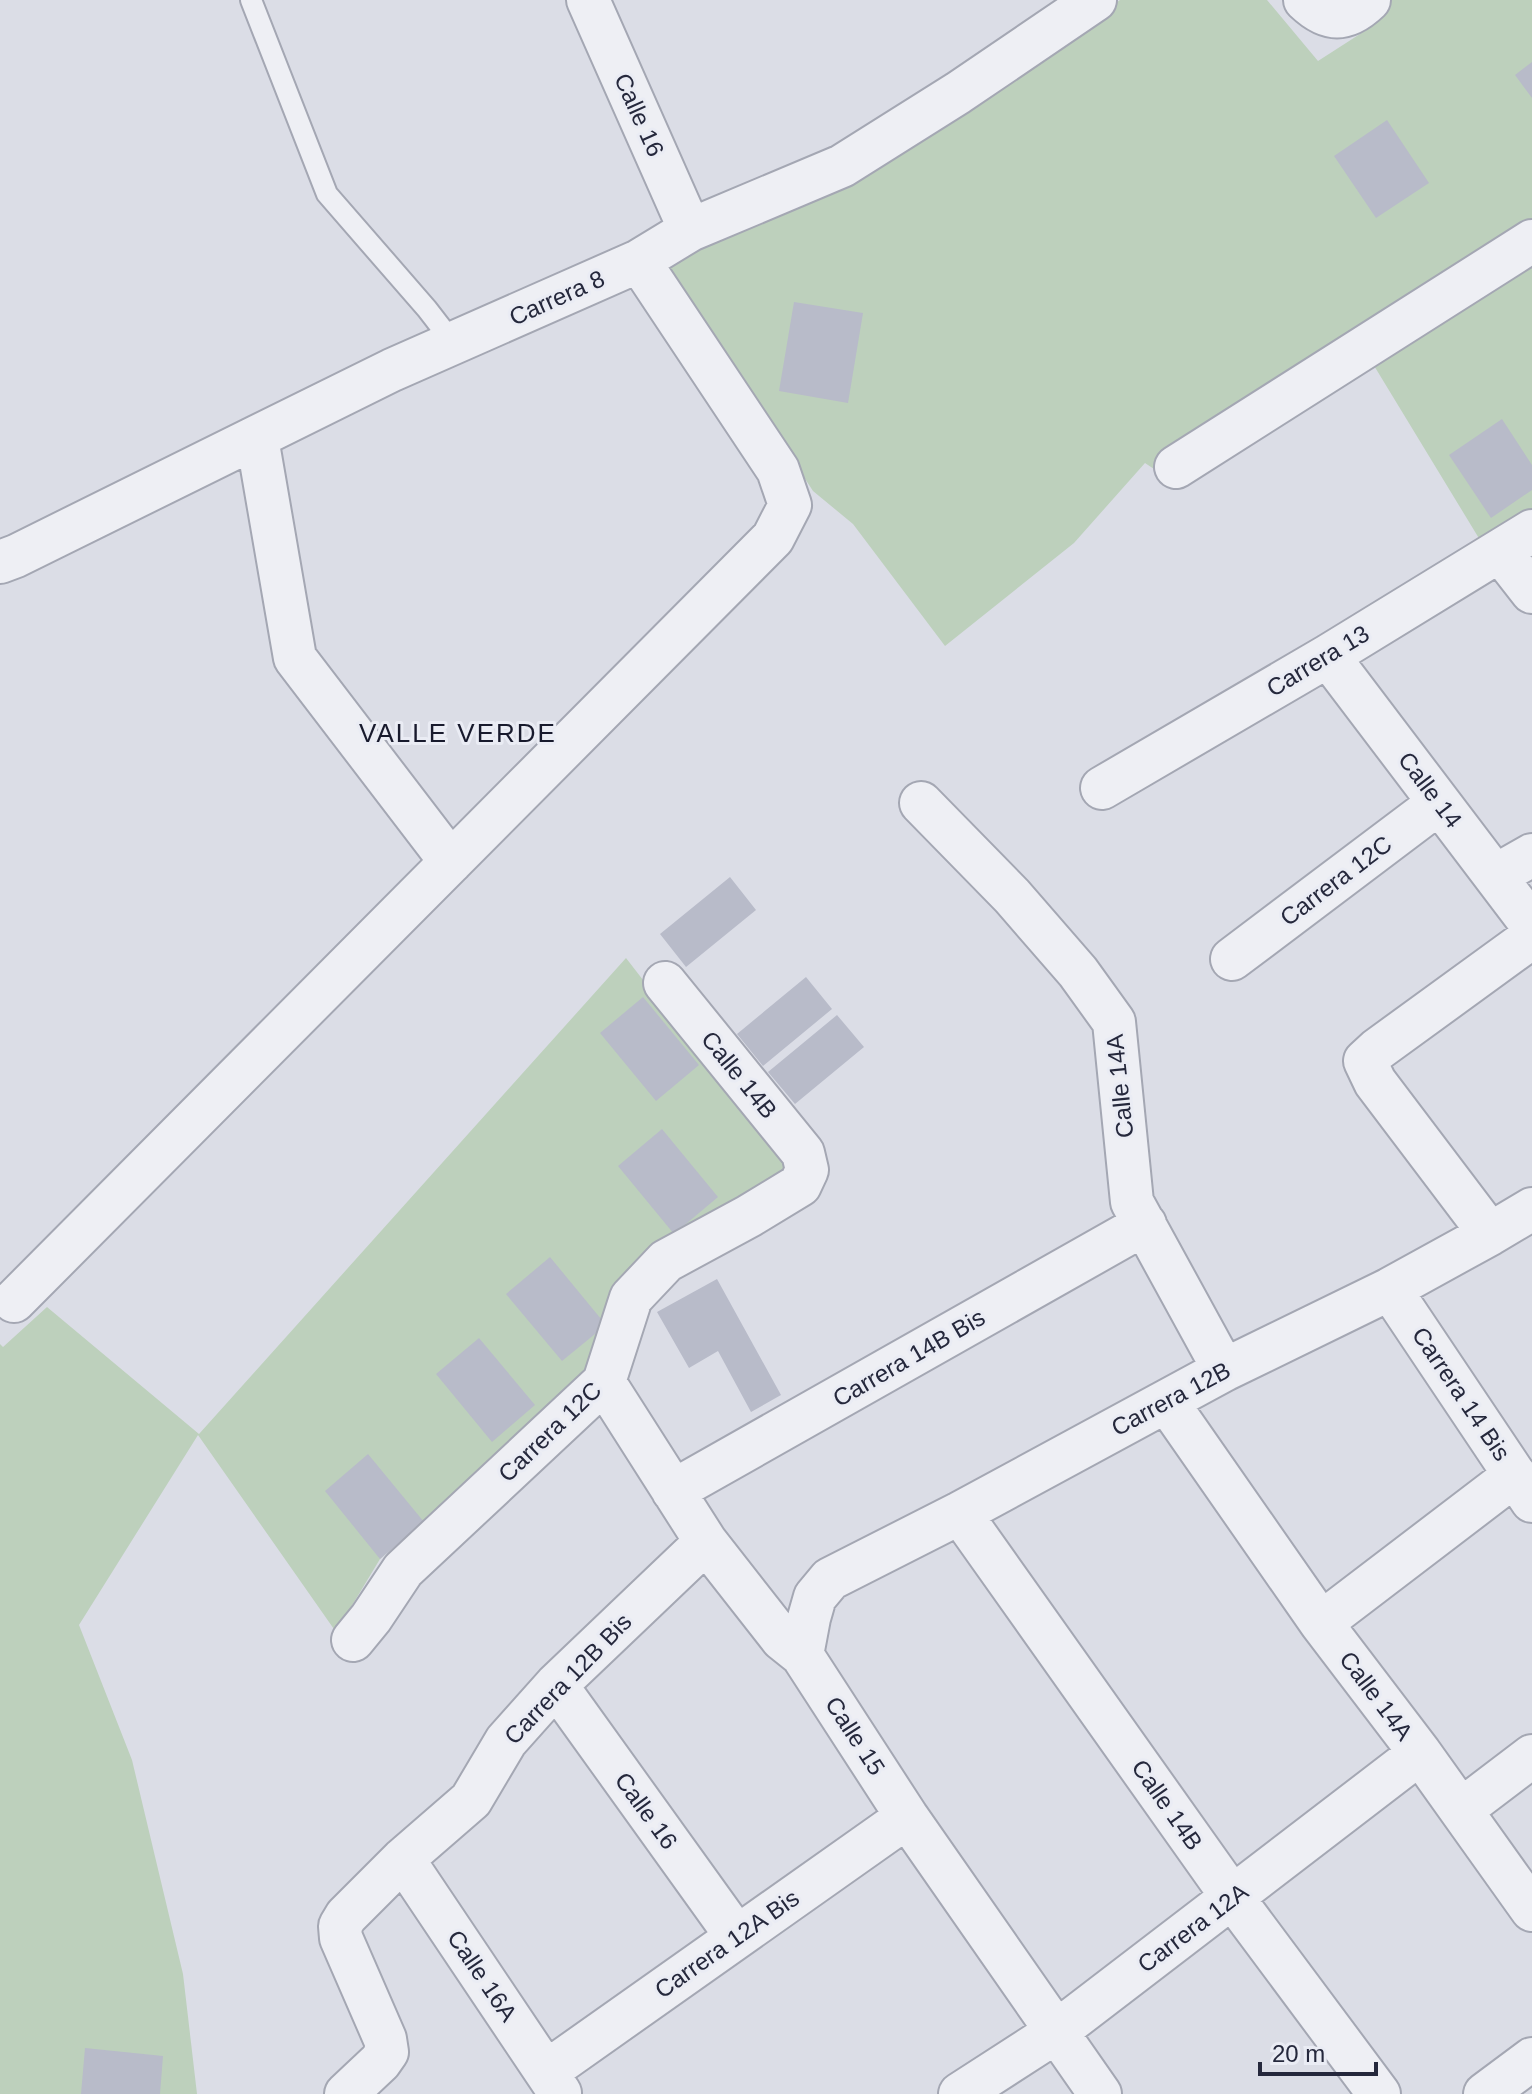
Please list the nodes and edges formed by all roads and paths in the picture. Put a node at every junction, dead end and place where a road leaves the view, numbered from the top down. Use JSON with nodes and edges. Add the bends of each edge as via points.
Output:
{"nodes":[{"id":1,"x":251,"y":0,"type":"edge"},
{"id":2,"x":588,"y":0,"type":"edge"},
{"id":3,"x":1095,"y":0,"type":"edge"},
{"id":4,"x":690,"y":230,"type":"junction"},
{"id":5,"x":1532,"y":241,"type":"edge"},
{"id":6,"x":639,"y":261,"type":"junction"},
{"id":7,"x":454,"y":344,"type":"junction"},
{"id":8,"x":257,"y":438,"type":"junction"},
{"id":9,"x":1176,"y":467,"type":"dead end"},
{"id":10,"x":1516,"y":541,"type":"edge"},
{"id":11,"x":5,"y":570,"type":"edge"},
{"id":12,"x":1532,"y":592,"type":"edge"},
{"id":13,"x":1328,"y":656,"type":"junction"},
{"id":14,"x":1102,"y":788,"type":"dead end"},
{"id":15,"x":921,"y":803,"type":"dead end"},
{"id":16,"x":1439,"y":803,"type":"junction"},
{"id":17,"x":1532,"y":855,"type":"edge"},
{"id":18,"x":451,"y":862,"type":"junction"},
{"id":19,"x":1495,"y":876,"type":"junction"},
{"id":20,"x":1532,"y":925,"type":"edge"},
{"id":21,"x":1532,"y":937,"type":"edge"},
{"id":22,"x":1232,"y":959,"type":"dead end"},
{"id":23,"x":665,"y":983,"type":"dead end"},
{"id":24,"x":807,"y":1170,"type":"joint"},
{"id":25,"x":1532,"y":1209,"type":"edge"},
{"id":26,"x":1145,"y":1224,"type":"junction"},
{"id":27,"x":1490,"y":1234,"type":"junction"},
{"id":28,"x":1390,"y":1289,"type":"junction"},
{"id":29,"x":14,"y":1301,"type":"dead end"},
{"id":30,"x":1224,"y":1370,"type":"junction"},
{"id":31,"x":604,"y":1382,"type":"junction"},
{"id":32,"x":1167,"y":1402,"type":"junction"},
{"id":33,"x":1524,"y":1488,"type":"edge"},
{"id":34,"x":673,"y":1491,"type":"junction"},
{"id":35,"x":960,"y":1513,"type":"junction"},
{"id":36,"x":706,"y":1542,"type":"junction"},
{"id":37,"x":1321,"y":1623,"type":"junction"},
{"id":38,"x":353,"y":1640,"type":"dead end"},
{"id":39,"x":802,"y":1655,"type":"junction"},
{"id":40,"x":556,"y":1685,"type":"junction"},
{"id":41,"x":1420,"y":1753,"type":"junction"},
{"id":42,"x":1532,"y":1756,"type":"edge"},
{"id":43,"x":1461,"y":1810,"type":"junction"},
{"id":44,"x":907,"y":1817,"type":"junction"},
{"id":45,"x":403,"y":1859,"type":"junction"},
{"id":46,"x":1233,"y":1898,"type":"junction"},
{"id":47,"x":1532,"y":1910,"type":"edge"},
{"id":48,"x":737,"y":1937,"type":"junction"},
{"id":49,"x":1056,"y":2032,"type":"junction"},
{"id":50,"x":1532,"y":2059,"type":"edge"},
{"id":51,"x":554,"y":2083,"type":"edge"},
{"id":52,"x":346,"y":2094,"type":"edge"},
{"id":53,"x":960,"y":2094,"type":"edge"},
{"id":54,"x":1100,"y":2094,"type":"edge"},
{"id":55,"x":1379,"y":2094,"type":"edge"},
{"id":56,"x":1485,"y":2094,"type":"edge"}],
"edges":[{"from":1,"to":7,"type":"lane","via":[[327,194]]},
{"from":2,"to":4,"type":"street","name":"Calle 16"},
{"from":3,"to":4,"type":"street","name":"Carrera 8","via":[[842,166]]},
{"from":4,"to":6,"type":"street","name":"Carrera 8"},
{"from":5,"to":9,"type":"street"},
{"from":6,"to":7,"type":"street","name":"Carrera 8"},
{"from":6,"to":18,"type":"street","via":[[778,470],[790,505],[773,538]]},
{"from":7,"to":8,"type":"street","name":"Carrera 8"},
{"from":8,"to":11,"type":"street","name":"Carrera 8"},
{"from":8,"to":18,"type":"street","via":[[295,658]]},
{"from":10,"to":12,"type":"street"},
{"from":10,"to":13,"type":"street","name":"Carrera 13"},
{"from":13,"to":14,"type":"street","name":"Carrera 13"},
{"from":13,"to":16,"type":"street","name":"Calle 14"},
{"from":15,"to":26,"type":"street","name":"Calle 14A","via":[[1012,896],[1114,1022],[1132,1202]]},
{"from":16,"to":19,"type":"street","name":"Calle 14"},
{"from":16,"to":22,"type":"street","name":"Carrera 12C"},
{"from":17,"to":19,"type":"street"},
{"from":18,"to":29,"type":"street"},
{"from":19,"to":20,"type":"street","name":"Calle 14"},
{"from":21,"to":27,"type":"street","via":[[1365,1061],[1375,1082]]},
{"from":23,"to":24,"type":"street","name":"Calle 14B","via":[[803,1153]]},
{"from":24,"to":31,"type":"street","name":"Carrera 12C","via":[[800,1185],[666,1261],[631,1298]]},
{"from":25,"to":27,"type":"street","name":"Carrera 12B"},
{"from":26,"to":30,"type":"street","name":"Calle 14A"},
{"from":26,"to":34,"type":"street","name":"Carrera 14B Bis"},
{"from":27,"to":28,"type":"street","name":"Carrera 12B"},
{"from":28,"to":30,"type":"street","name":"Carrera 12B"},
{"from":28,"to":33,"type":"street","name":"Carrera 14 Bis"},
{"from":30,"to":32,"type":"street","name":"Carrera 12B"},
{"from":31,"to":34,"type":"street","name":"Calle 15"},
{"from":31,"to":38,"type":"street","name":"Carrera 12C","via":[[403,1570]]},
{"from":32,"to":35,"type":"street","name":"Carrera 12B"},
{"from":32,"to":37,"type":"street","name":"Calle 14A"},
{"from":33,"to":37,"type":"street"},
{"from":34,"to":36,"type":"street","name":"Calle 15"},
{"from":35,"to":39,"type":"street","name":"Carrera 12B","via":[[830,1579],[815,1597]]},
{"from":35,"to":46,"type":"street","name":"Calle 14B"},
{"from":36,"to":39,"type":"street","name":"Calle 15","via":[[782,1639]]},
{"from":36,"to":40,"type":"street","name":"Carrera 12B Bis"},
{"from":37,"to":41,"type":"street","name":"Calle 14A"},
{"from":39,"to":44,"type":"street","name":"Calle 15"},
{"from":40,"to":45,"type":"street","name":"Carrera 12B Bis","via":[[506,1741],[471,1800]]},
{"from":40,"to":48,"type":"street","name":"Calle 16"},
{"from":41,"to":43,"type":"street","name":"Calle 14A"},
{"from":41,"to":46,"type":"street","name":"Carrera 12A"},
{"from":42,"to":43,"type":"street"},
{"from":43,"to":47,"type":"street","name":"Calle 14A"},
{"from":44,"to":48,"type":"street","name":"Carrera 12A Bis"},
{"from":44,"to":49,"type":"street","name":"Calle 15"},
{"from":45,"to":51,"type":"street","name":"Calle 16A"},
{"from":45,"to":52,"type":"street","name":"Carrera 12B Bis","via":[[340,1926],[387,2052]]},
{"from":46,"to":49,"type":"street","name":"Carrera 12A"},
{"from":46,"to":55,"type":"street","name":"Calle 14B"},
{"from":48,"to":51,"type":"street","name":"Carrera 12A Bis"},
{"from":49,"to":53,"type":"street","name":"Carrera 12A"},
{"from":49,"to":54,"type":"street","name":"Calle 15"},
{"from":50,"to":56,"type":"street"}]}
